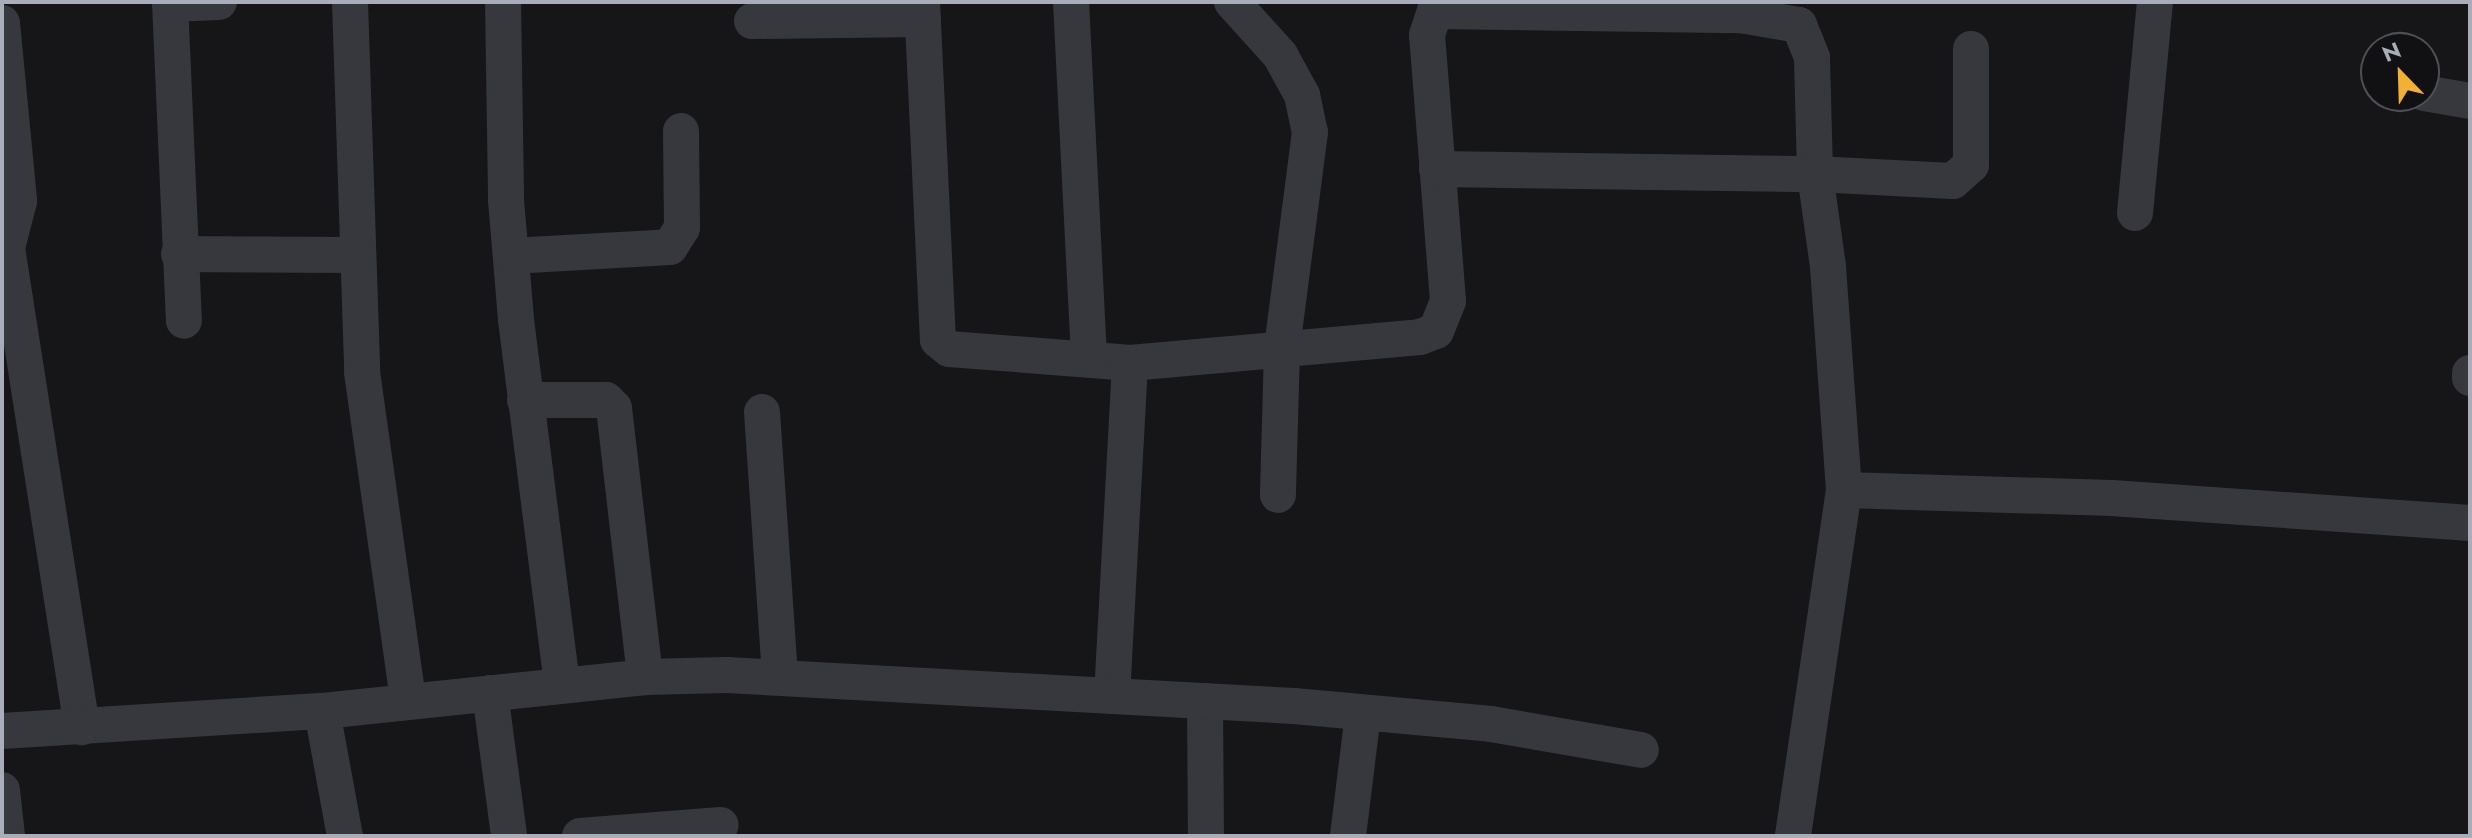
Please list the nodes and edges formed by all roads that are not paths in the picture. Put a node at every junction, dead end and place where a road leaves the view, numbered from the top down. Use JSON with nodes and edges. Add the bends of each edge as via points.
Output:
{"nodes":[{"id":1,"x":219,"y":2,"type":"edge"},
{"id":2,"x":350,"y":2,"type":"edge"},
{"id":3,"x":503,"y":2,"type":"edge"},
{"id":4,"x":1071,"y":2,"type":"edge"},
{"id":5,"x":1232,"y":2,"type":"edge"},
{"id":6,"x":2155,"y":2,"type":"edge"},
{"id":7,"x":170,"y":3,"type":"edge"},
{"id":8,"x":1744,"y":9,"type":"edge"},
{"id":9,"x":923,"y":11,"type":"edge"},
{"id":10,"x":752,"y":21,"type":"dead end"},
{"id":11,"x":2,"y":23,"type":"edge"},
{"id":12,"x":1971,"y":49,"type":"dead end"},
{"id":13,"x":2440,"y":96,"type":"edge"},
{"id":14,"x":2470,"y":101,"type":"edge"},
{"id":15,"x":681,"y":131,"type":"dead end"},
{"id":16,"x":1437,"y":169,"type":"junction"},
{"id":17,"x":1815,"y":174,"type":"junction"},
{"id":18,"x":2135,"y":213,"type":"dead end"},
{"id":19,"x":179,"y":254,"type":"junction"},
{"id":20,"x":356,"y":255,"type":"junction"},
{"id":21,"x":511,"y":256,"type":"junction"},
{"id":22,"x":184,"y":321,"type":"dead end"},
{"id":23,"x":1282,"y":349,"type":"junction"},
{"id":24,"x":1089,"y":360,"type":"junction"},
{"id":25,"x":1130,"y":363,"type":"junction"},
{"id":26,"x":525,"y":400,"type":"junction"},
{"id":27,"x":762,"y":412,"type":"dead end"},
{"id":28,"x":1844,"y":490,"type":"junction"},
{"id":29,"x":1278,"y":495,"type":"dead end"},
{"id":30,"x":2470,"y":523,"type":"edge"},
{"id":31,"x":645,"y":677,"type":"junction"},
{"id":32,"x":780,"y":677,"type":"junction"},
{"id":33,"x":562,"y":685,"type":"junction"},
{"id":34,"x":490,"y":693,"type":"junction"},
{"id":35,"x":1112,"y":696,"type":"junction"},
{"id":36,"x":408,"y":701,"type":"junction"},
{"id":37,"x":1205,"y":701,"type":"junction"},
{"id":38,"x":322,"y":711,"type":"junction"},
{"id":39,"x":1363,"y":713,"type":"junction"},
{"id":40,"x":82,"y":727,"type":"junction"},
{"id":41,"x":2,"y":731,"type":"edge"},
{"id":42,"x":1641,"y":750,"type":"dead end"},
{"id":43,"x":2,"y":790,"type":"edge"},
{"id":44,"x":721,"y":825,"type":"dead end"},
{"id":45,"x":7,"y":836,"type":"edge"},
{"id":46,"x":345,"y":836,"type":"edge"},
{"id":47,"x":509,"y":836,"type":"edge"},
{"id":48,"x":580,"y":836,"type":"edge"},
{"id":49,"x":1206,"y":836,"type":"edge"},
{"id":50,"x":1348,"y":836,"type":"edge"},
{"id":51,"x":1793,"y":836,"type":"edge"}],
"edges":[{"from":1,"to":7,"type":"street"},
{"from":2,"to":20,"type":"street"},
{"from":3,"to":21,"type":"street"},
{"from":4,"to":24,"type":"street"},
{"from":5,"to":23,"type":"street","via":[[1280,55],[1302,95],[1310,132]]},
{"from":6,"to":18,"type":"street"},
{"from":7,"to":19,"type":"street"},
{"from":8,"to":16,"type":"street","via":[[1435,11],[1427,35]]},
{"from":8,"to":17,"type":"street","via":[[1799,25],[1807,37]]},
{"from":9,"to":10,"type":"street"},
{"from":9,"to":24,"type":"street","via":[[938,340],[949,349]]},
{"from":11,"to":40,"type":"street","via":[[19,201],[7,248]]},
{"from":12,"to":17,"type":"street","via":[[1971,165],[1963,177],[1953,181]]},
{"from":13,"to":14,"type":"street"},
{"from":15,"to":21,"type":"street","via":[[682,228],[670,247]]},
{"from":16,"to":17,"type":"street"},
{"from":16,"to":23,"type":"street","via":[[1448,301],[1436,331]]},
{"from":17,"to":28,"type":"street","via":[[1828,267]]},
{"from":19,"to":20,"type":"street"},
{"from":19,"to":22,"type":"street"},
{"from":20,"to":36,"type":"street","via":[[374,481]]},
{"from":21,"to":26,"type":"street"},
{"from":23,"to":25,"type":"street"},
{"from":23,"to":29,"type":"street"},
{"from":24,"to":25,"type":"street"},
{"from":25,"to":35,"type":"street"},
{"from":26,"to":31,"type":"street","via":[[606,400],[614,408]]},
{"from":26,"to":33,"type":"street"},
{"from":27,"to":32,"type":"street"},
{"from":28,"to":30,"type":"street","via":[[2112,498]]},
{"from":28,"to":51,"type":"street"},
{"from":31,"to":32,"type":"street"},
{"from":31,"to":33,"type":"street"},
{"from":32,"to":35,"type":"street"},
{"from":33,"to":34,"type":"street"},
{"from":34,"to":36,"type":"street"},
{"from":34,"to":47,"type":"street"},
{"from":35,"to":37,"type":"street"},
{"from":36,"to":38,"type":"street"},
{"from":37,"to":39,"type":"street"},
{"from":37,"to":49,"type":"street"},
{"from":38,"to":40,"type":"street"},
{"from":38,"to":46,"type":"street"},
{"from":39,"to":42,"type":"street","via":[[1491,724]]},
{"from":39,"to":50,"type":"street"},
{"from":40,"to":41,"type":"street"},
{"from":43,"to":45,"type":"street"},
{"from":44,"to":48,"type":"street"}]}
